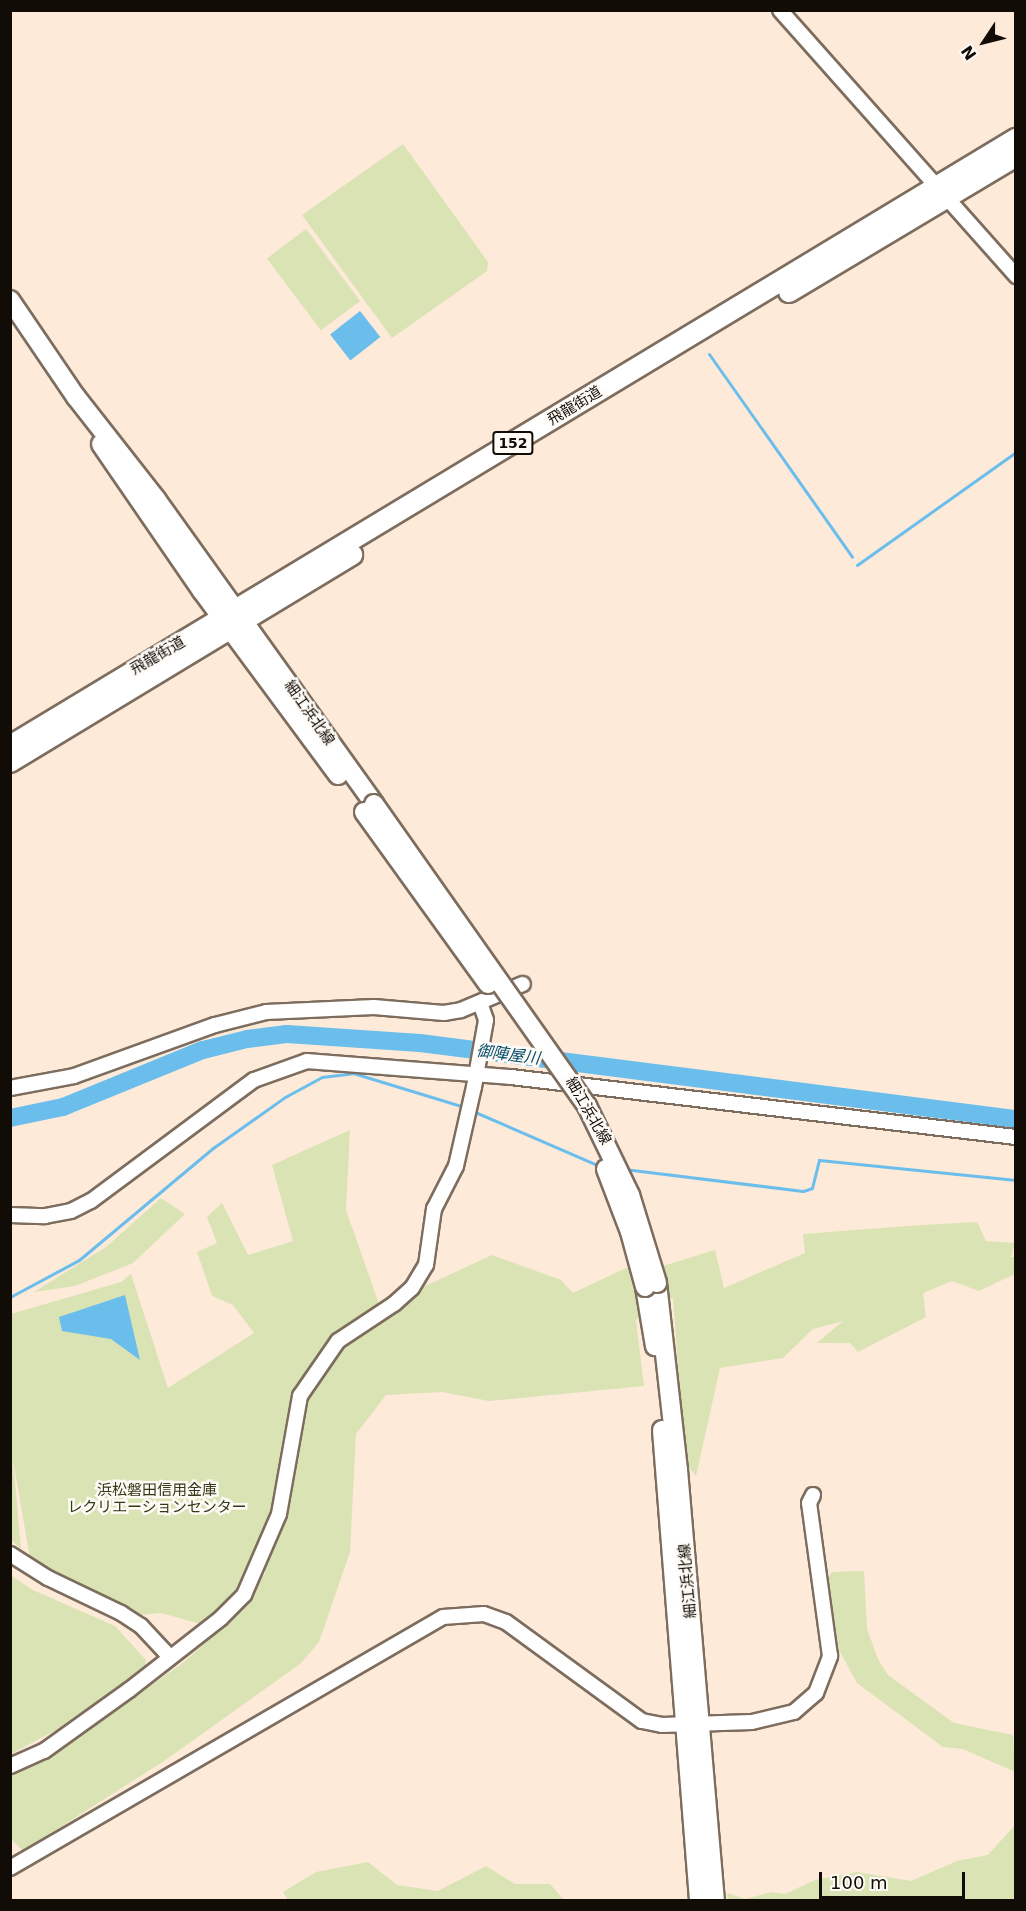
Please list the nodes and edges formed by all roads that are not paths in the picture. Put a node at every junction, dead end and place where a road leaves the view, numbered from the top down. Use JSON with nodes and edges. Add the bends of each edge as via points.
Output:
{"nodes":[{"id":1,"x":780,"y":10,"type":"edge"},
{"id":2,"x":1016,"y":140,"type":"edge"},
{"id":3,"x":1016,"y":156,"type":"edge"},
{"id":4,"x":941,"y":192,"type":"junction"},
{"id":5,"x":1016,"y":276,"type":"edge"},
{"id":6,"x":10,"y":300,"type":"edge"},
{"id":7,"x":233,"y":619,"type":"junction"},
{"id":8,"x":10,"y":746,"type":"edge"},
{"id":9,"x":10,"y":762,"type":"edge"},
{"id":10,"x":523,"y":984,"type":"dead end"},
{"id":11,"x":480,"y":1003,"type":"junction"},
{"id":12,"x":475,"y":1075,"type":"junction"},
{"id":13,"x":10,"y":1088,"type":"edge"},
{"id":14,"x":1016,"y":1137,"type":"edge"},
{"id":15,"x":10,"y":1215,"type":"edge"},
{"id":16,"x":813,"y":1495,"type":"dead end"},
{"id":17,"x":10,"y":1554,"type":"edge"},
{"id":18,"x":170,"y":1657,"type":"junction"},
{"id":19,"x":694,"y":1724,"type":"junction"},
{"id":20,"x":10,"y":1766,"type":"edge"},
{"id":21,"x":10,"y":1868,"type":"edge"},
{"id":22,"x":699,"y":1900,"type":"edge"},
{"id":23,"x":715,"y":1900,"type":"edge"}],
"edges":[{"from":1,"to":4,"type":"street"},
{"from":2,"to":4,"type":"highway","name":"飛龍街道","number":"152"},
{"from":3,"to":4,"type":"highway","name":"飛龍街道","number":"152"},
{"from":4,"to":5,"type":"street"},
{"from":4,"to":7,"type":"highway","name":"飛龍街道","number":"152"},
{"from":6,"to":7,"type":"main road","name":"細江浜北線","via":[[76,397],[130,488]]},
{"from":7,"to":8,"type":"highway","name":"飛龍街道","number":"152"},
{"from":7,"to":9,"type":"highway","name":"飛龍街道","number":"152"},
{"from":7,"to":19,"type":"main road","name":"細江浜北線","bridge":true,"via":[[369,808],[580,1118],[621,1207],[651,1285]]},
{"from":10,"to":11,"type":"street"},
{"from":11,"to":12,"type":"street","via":[[486,1020]]},
{"from":11,"to":13,"type":"street","via":[[444,1013],[374,1006],[266,1012],[215,1025],[74,1076]]},
{"from":12,"to":14,"type":"street"},
{"from":12,"to":15,"type":"street","via":[[335,1062],[307,1061],[281,1068],[254,1080],[91,1201],[71,1211],[45,1216]]},
{"from":12,"to":18,"type":"street","via":[[456,1166],[434,1209],[426,1265],[412,1288],[394,1304],[338,1341],[300,1396],[279,1514],[257,1572],[244,1595],[228,1611]]},
{"from":16,"to":19,"type":"street","via":[[809,1503],[830,1642],[823,1682],[806,1704],[782,1718]]},
{"from":17,"to":18,"type":"street","via":[[48,1578],[122,1613],[141,1626]]},
{"from":18,"to":20,"type":"street","via":[[44,1751]]},
{"from":19,"to":21,"type":"street","via":[[642,1721],[506,1622],[484,1614],[443,1617]]},
{"from":19,"to":22,"type":"main road","name":"細江浜北線"},
{"from":19,"to":23,"type":"main road","name":"細江浜北線"}]}
